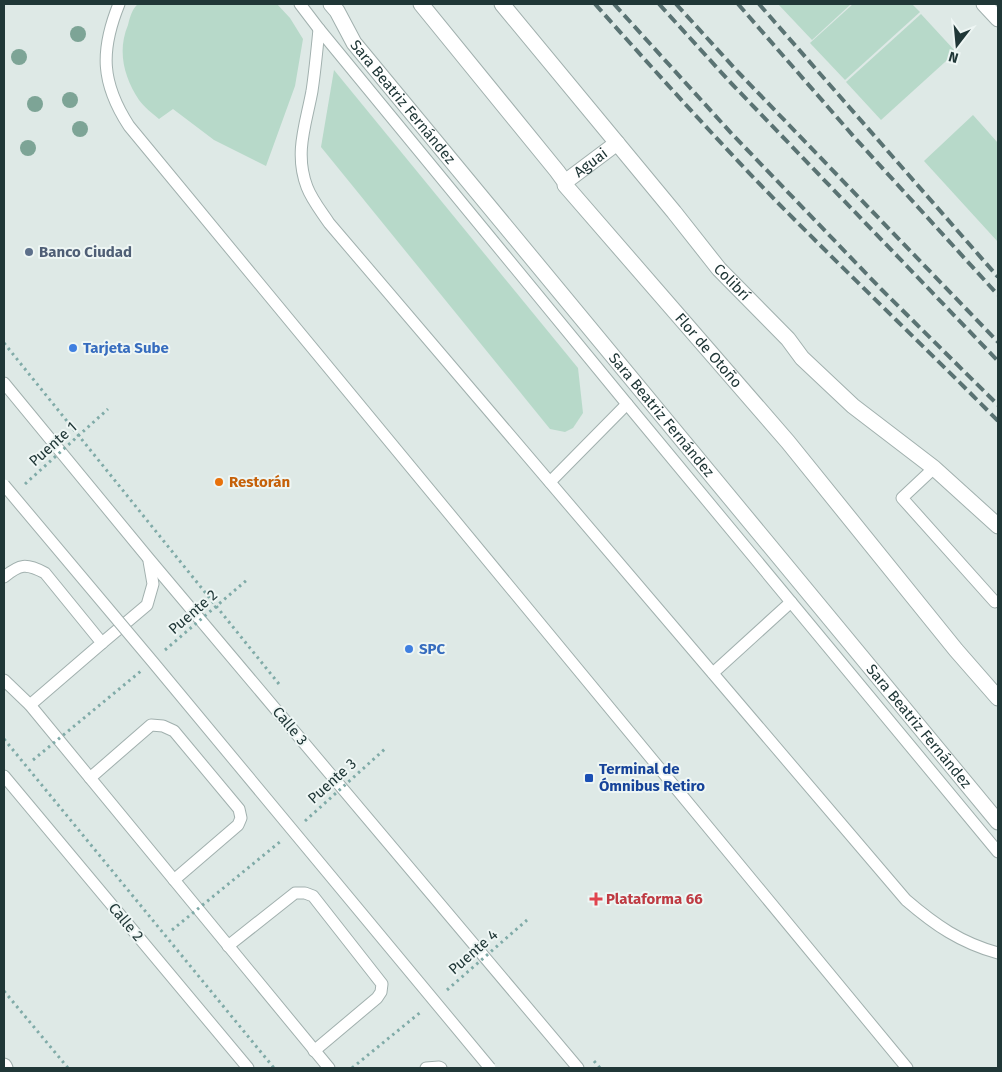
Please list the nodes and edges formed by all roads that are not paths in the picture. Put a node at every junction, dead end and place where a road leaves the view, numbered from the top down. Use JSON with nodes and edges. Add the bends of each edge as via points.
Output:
{"nodes":[{"id":1,"x":119,"y":4,"type":"edge"},
{"id":2,"x":300,"y":4,"type":"edge"},
{"id":3,"x":331,"y":4,"type":"edge"},
{"id":4,"x":421,"y":4,"type":"edge"},
{"id":5,"x":502,"y":4,"type":"edge"},
{"id":6,"x":984,"y":4,"type":"edge"},
{"id":7,"x":998,"y":19,"type":"edge"},
{"id":8,"x":319,"y":29,"type":"junction"},
{"id":9,"x":617,"y":143,"type":"junction"},
{"id":10,"x":565,"y":182,"type":"junction"},
{"id":11,"x":4,"y":383,"type":"edge"},
{"id":12,"x":627,"y":404,"type":"junction"},
{"id":13,"x":934,"y":468,"type":"junction"},
{"id":14,"x":550,"y":482,"type":"junction"},
{"id":15,"x":4,"y":485,"type":"edge"},
{"id":16,"x":998,"y":526,"type":"edge"},
{"id":17,"x":149,"y":559,"type":"junction"},
{"id":18,"x":4,"y":577,"type":"edge"},
{"id":19,"x":791,"y":602,"type":"junction"},
{"id":20,"x":995,"y":602,"type":"dead end"},
{"id":21,"x":102,"y":643,"type":"junction"},
{"id":22,"x":713,"y":673,"type":"junction"},
{"id":23,"x":4,"y":680,"type":"edge"},
{"id":24,"x":998,"y":698,"type":"edge"},
{"id":25,"x":30,"y":705,"type":"junction"},
{"id":26,"x":4,"y":776,"type":"edge"},
{"id":27,"x":90,"y":778,"type":"junction"},
{"id":28,"x":998,"y":822,"type":"edge"},
{"id":29,"x":998,"y":852,"type":"edge"},
{"id":30,"x":174,"y":880,"type":"junction"},
{"id":31,"x":228,"y":946,"type":"junction"},
{"id":32,"x":998,"y":954,"type":"edge"},
{"id":33,"x":314,"y":1051,"type":"junction"},
{"id":34,"x":248,"y":1068,"type":"edge"},
{"id":35,"x":330,"y":1068,"type":"edge"},
{"id":36,"x":426,"y":1068,"type":"edge"},
{"id":37,"x":441,"y":1068,"type":"edge"},
{"id":38,"x":490,"y":1068,"type":"edge"},
{"id":39,"x":578,"y":1068,"type":"edge"},
{"id":40,"x":907,"y":1068,"type":"edge"}],
"edges":[{"from":1,"to":40,"type":"lane","via":[[108,38],[108,80],[115,101],[133,131]]},
{"from":2,"to":8,"type":"lane"},
{"from":3,"to":28,"type":"street","name":"Sara Beatriz Fernández","via":[[354,44]]},
{"from":4,"to":10,"type":"street","name":"Flor de Otoño"},
{"from":5,"to":9,"type":"street","name":"Colibrí"},
{"from":6,"to":7,"type":"street"},
{"from":8,"to":12,"type":"lane"},
{"from":8,"to":14,"type":"lane","via":[[312,90],[301,140],[303,172],[313,199],[329,223]]},
{"from":9,"to":10,"type":"street","name":"Aguai"},
{"from":9,"to":13,"type":"street","name":"Colibrí","via":[[720,269],[788,339],[802,358],[853,406]]},
{"from":10,"to":24,"type":"street","name":"Flor de Otoño","via":[[788,442]]},
{"from":11,"to":17,"type":"lane","name":"Calle 3"},
{"from":12,"to":14,"type":"lane"},
{"from":12,"to":19,"type":"lane"},
{"from":13,"to":16,"type":"street","name":"Colibrí"},
{"from":13,"to":20,"type":"lane","via":[[902,498]]},
{"from":14,"to":22,"type":"lane"},
{"from":15,"to":38,"type":"lane","bridge":true},
{"from":17,"to":21,"type":"lane","via":[[153,584],[146,605]]},
{"from":17,"to":39,"type":"lane","name":"Calle 3"},
{"from":18,"to":21,"type":"lane","via":[[16,568],[32,566],[44,573]]},
{"from":19,"to":22,"type":"lane"},
{"from":19,"to":29,"type":"lane"},
{"from":21,"to":25,"type":"lane"},
{"from":22,"to":32,"type":"lane","via":[[906,900],[945,931]]},
{"from":23,"to":25,"type":"lane"},
{"from":25,"to":27,"type":"lane"},
{"from":26,"to":34,"type":"lane","name":"Calle 2"},
{"from":27,"to":30,"type":"lane"},
{"from":27,"to":30,"type":"lane","via":[[151,725],[163,726],[174,731],[239,809],[238,825]]},
{"from":30,"to":31,"type":"lane"},
{"from":31,"to":33,"type":"lane"},
{"from":31,"to":33,"type":"lane","via":[[295,893],[313,896],[382,984],[377,998]]},
{"from":33,"to":35,"type":"lane"},
{"from":36,"to":37,"type":"lane"}]}
